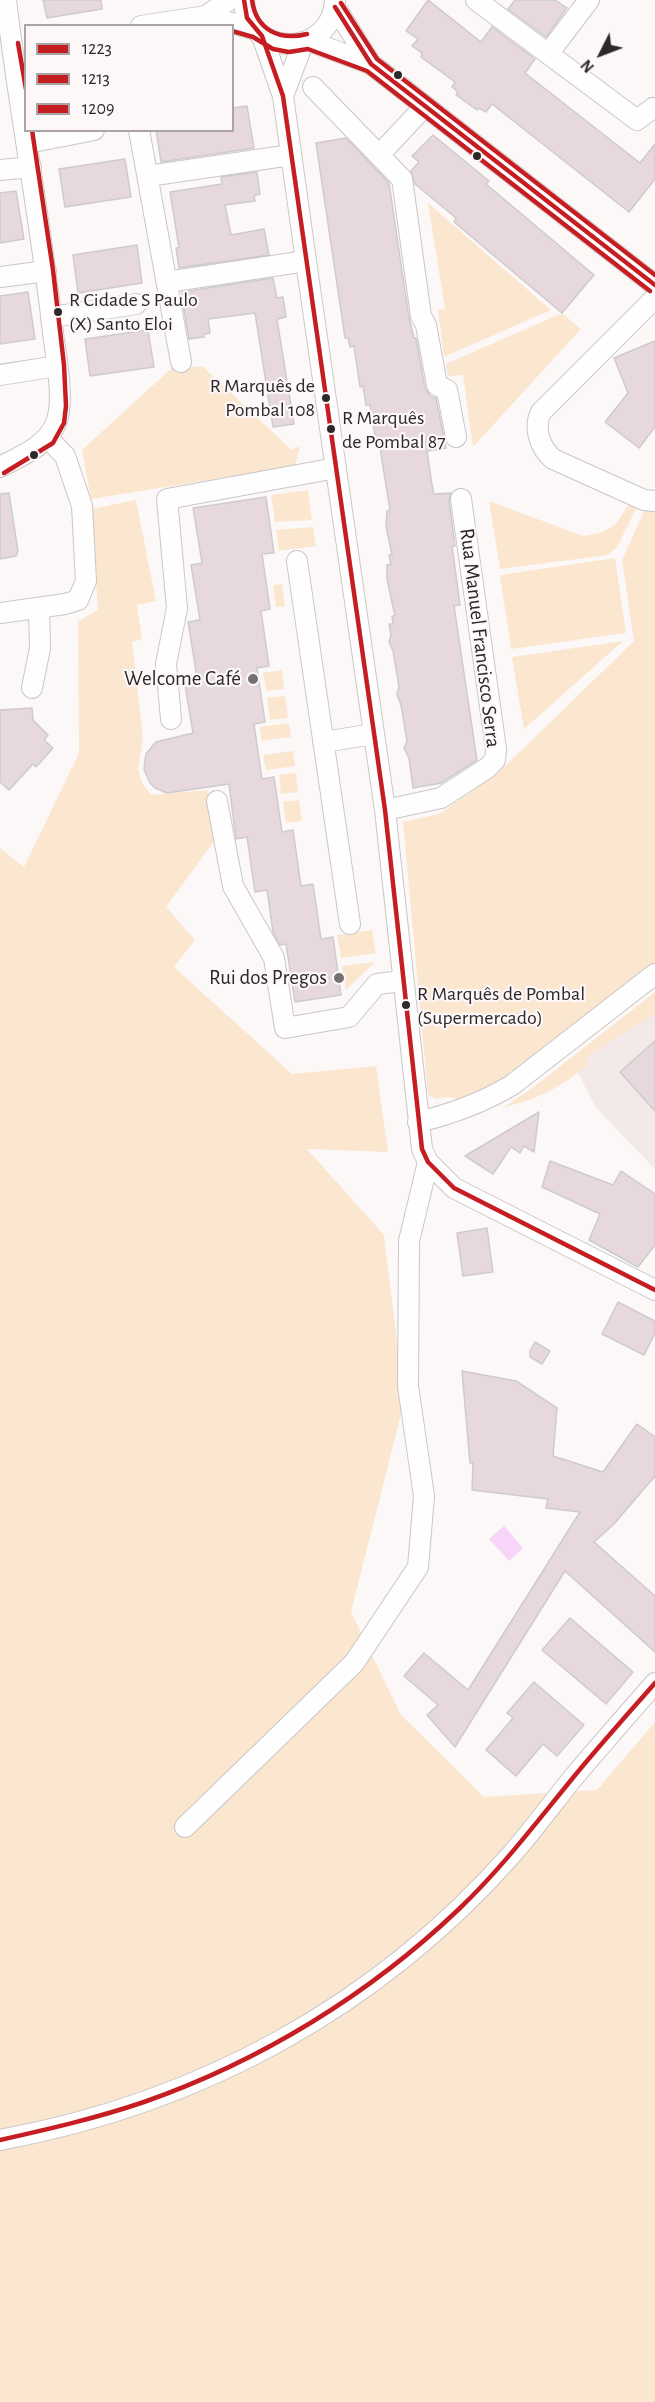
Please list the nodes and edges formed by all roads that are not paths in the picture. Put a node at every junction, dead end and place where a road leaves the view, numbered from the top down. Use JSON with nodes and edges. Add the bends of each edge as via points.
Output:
{"nodes":[{"id":1,"x":6,"y":0,"type":"edge"},
{"id":2,"x":229,"y":0,"type":"edge"},
{"id":3,"x":244,"y":0,"type":"edge"},
{"id":4,"x":476,"y":0,"type":"edge"},
{"id":5,"x":584,"y":2,"type":"edge"},
{"id":6,"x":335,"y":4,"type":"edge"},
{"id":7,"x":206,"y":16,"type":"junction"},
{"id":8,"x":154,"y":24,"type":"edge"},
{"id":9,"x":231,"y":24,"type":"edge"},
{"id":10,"x":234,"y":25,"type":"edge"},
{"id":11,"x":259,"y":33,"type":"junction"},
{"id":12,"x":306,"y":42,"type":"junction"},
{"id":13,"x":12,"y":44,"type":"edge"},
{"id":14,"x":548,"y":54,"type":"junction"},
{"id":15,"x":371,"y":64,"type":"junction"},
{"id":16,"x":312,"y":87,"type":"dead end"},
{"id":17,"x":283,"y":96,"type":"junction"},
{"id":18,"x":425,"y":106,"type":"junction"},
{"id":19,"x":655,"y":109,"type":"edge"},
{"id":20,"x":24,"y":123,"type":"edge"},
{"id":21,"x":26,"y":132,"type":"edge"},
{"id":22,"x":84,"y":132,"type":"edge"},
{"id":23,"x":139,"y":132,"type":"edge"},
{"id":24,"x":28,"y":143,"type":"junction"},
{"id":25,"x":380,"y":154,"type":"junction"},
{"id":26,"x":291,"y":155,"type":"junction"},
{"id":27,"x":31,"y":167,"type":"junction"},
{"id":28,"x":0,"y":170,"type":"edge"},
{"id":29,"x":148,"y":176,"type":"junction"},
{"id":30,"x":306,"y":261,"type":"junction"},
{"id":31,"x":46,"y":271,"type":"junction"},
{"id":32,"x":0,"y":276,"type":"edge"},
{"id":33,"x":167,"y":282,"type":"junction"},
{"id":34,"x":655,"y":285,"type":"edge"},
{"id":35,"x":655,"y":298,"type":"edge"},
{"id":36,"x":136,"y":304,"type":"dead end"},
{"id":37,"x":52,"y":317,"type":"junction"},
{"id":38,"x":181,"y":362,"type":"dead end"},
{"id":39,"x":57,"y":366,"type":"junction"},
{"id":40,"x":0,"y":375,"type":"edge"},
{"id":41,"x":456,"y":437,"type":"dead end"},
{"id":42,"x":48,"y":438,"type":"junction"},
{"id":43,"x":0,"y":466,"type":"edge"},
{"id":44,"x":336,"y":468,"type":"junction"},
{"id":45,"x":462,"y":499,"type":"dead end"},
{"id":46,"x":655,"y":501,"type":"edge"},
{"id":47,"x":297,"y":561,"type":"dead end"},
{"id":48,"x":39,"y":608,"type":"junction"},
{"id":49,"x":0,"y":613,"type":"edge"},
{"id":50,"x":32,"y":688,"type":"dead end"},
{"id":51,"x":171,"y":719,"type":"dead end"},
{"id":52,"x":374,"y":734,"type":"junction"},
{"id":53,"x":323,"y":742,"type":"junction"},
{"id":54,"x":217,"y":801,"type":"dead end"},
{"id":55,"x":385,"y":810,"type":"junction"},
{"id":56,"x":350,"y":924,"type":"dead end"},
{"id":57,"x":655,"y":974,"type":"edge"},
{"id":58,"x":402,"y":981,"type":"junction"},
{"id":59,"x":418,"y":1122,"type":"junction"},
{"id":60,"x":428,"y":1162,"type":"junction"},
{"id":61,"x":655,"y":1290,"type":"edge"},
{"id":62,"x":655,"y":1683,"type":"edge"},
{"id":63,"x":185,"y":1827,"type":"dead end"},
{"id":64,"x":0,"y":2140,"type":"edge"}],
"edges":[{"from":1,"to":13,"type":"street"},
{"from":2,"to":7,"type":"street"},
{"from":3,"to":11,"type":"street","via":[[247,18]]},
{"from":4,"to":14,"type":"street"},
{"from":5,"to":14,"type":"street"},
{"from":6,"to":12,"type":"street","via":[[326,27]]},
{"from":6,"to":15,"type":"street"},
{"from":7,"to":8,"type":"street"},
{"from":7,"to":9,"type":"street"},
{"from":10,"to":11,"type":"street"},
{"from":11,"to":12,"type":"street","via":[[289,45]]},
{"from":11,"to":17,"type":"street"},
{"from":12,"to":15,"type":"street"},
{"from":12,"to":17,"type":"street"},
{"from":13,"to":20,"type":"street"},
{"from":14,"to":19,"type":"street","via":[[637,120]]},
{"from":15,"to":18,"type":"street"},
{"from":16,"to":25,"type":"street"},
{"from":17,"to":26,"type":"street"},
{"from":18,"to":25,"type":"street"},
{"from":18,"to":34,"type":"street"},
{"from":21,"to":24,"type":"street"},
{"from":22,"to":24,"type":"street"},
{"from":23,"to":29,"type":"street"},
{"from":24,"to":27,"type":"street"},
{"from":25,"to":41,"type":"street","via":[[402,179],[421,315],[437,385],[447,390]]},
{"from":26,"to":29,"type":"street"},
{"from":26,"to":30,"type":"street"},
{"from":27,"to":28,"type":"street"},
{"from":27,"to":31,"type":"street"},
{"from":29,"to":33,"type":"street"},
{"from":30,"to":33,"type":"street"},
{"from":30,"to":44,"type":"street"},
{"from":31,"to":32,"type":"street"},
{"from":31,"to":37,"type":"street"},
{"from":33,"to":38,"type":"street"},
{"from":35,"to":46,"type":"street","via":[[541,412],[537,425],[543,448],[553,459],[644,500]]},
{"from":36,"to":37,"type":"street"},
{"from":37,"to":39,"type":"street"},
{"from":39,"to":40,"type":"street"},
{"from":39,"to":42,"type":"street","via":[[59,406]]},
{"from":42,"to":43,"type":"street"},
{"from":42,"to":48,"type":"street","via":[[65,456],[82,506],[86,580],[78,600]]},
{"from":44,"to":51,"type":"street","via":[[167,500],[177,608],[166,664]]},
{"from":44,"to":52,"type":"street"},
{"from":45,"to":55,"type":"street","name":"Rua Manuel Francisco Serra","via":[[495,760],[441,798]]},
{"from":47,"to":53,"type":"street"},
{"from":48,"to":49,"type":"street"},
{"from":48,"to":50,"type":"street","via":[[40,648]]},
{"from":52,"to":53,"type":"street"},
{"from":52,"to":55,"type":"street"},
{"from":53,"to":56,"type":"street"},
{"from":54,"to":58,"type":"street","via":[[233,886],[274,958],[285,1028],[349,1017],[377,984]]},
{"from":55,"to":58,"type":"street"},
{"from":57,"to":59,"type":"street","via":[[512,1085],[477,1104]]},
{"from":58,"to":59,"type":"street"},
{"from":59,"to":60,"type":"street"},
{"from":60,"to":61,"type":"street","via":[[454,1188]]},
{"from":60,"to":63,"type":"street","via":[[409,1241],[408,1386],[424,1496],[418,1568],[354,1664]]},
{"from":62,"to":64,"type":"street","via":[[513,1854],[417,1947],[368,1986],[282,2041],[171,2094],[100,2117]]}]}
